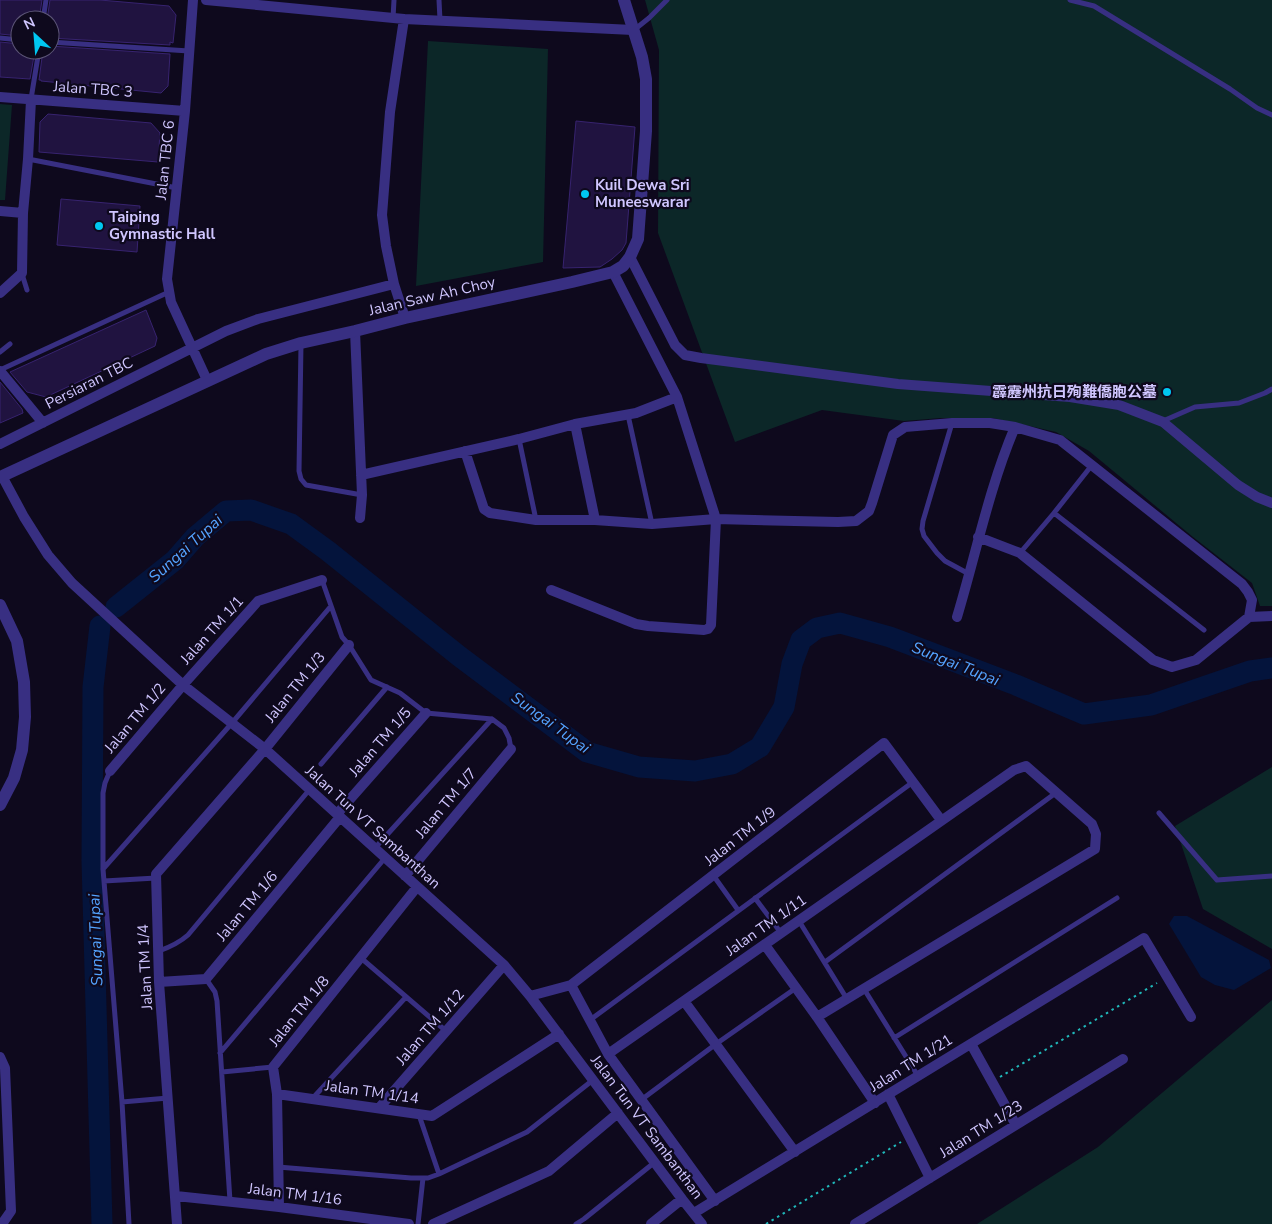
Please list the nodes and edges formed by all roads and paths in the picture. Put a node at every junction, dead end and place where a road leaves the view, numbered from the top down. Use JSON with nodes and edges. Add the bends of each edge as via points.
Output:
{"nodes":[{"id":1,"x":193,"y":0,"type":"edge"},
{"id":2,"x":206,"y":0,"type":"edge"},
{"id":3,"x":394,"y":0,"type":"edge"},
{"id":4,"x":439,"y":0,"type":"edge"},
{"id":5,"x":624,"y":0,"type":"edge"},
{"id":6,"x":666,"y":0,"type":"edge"},
{"id":7,"x":1070,"y":0,"type":"edge"},
{"id":8,"x":398,"y":18,"type":"junction"},
{"id":9,"x":440,"y":20,"type":"junction"},
{"id":10,"x":633,"y":30,"type":"junction"},
{"id":11,"x":60,"y":43,"type":"edge"},
{"id":12,"x":189,"y":51,"type":"junction"},
{"id":13,"x":37,"y":60,"type":"edge"},
{"id":14,"x":0,"y":97,"type":"edge"},
{"id":15,"x":31,"y":100,"type":"junction"},
{"id":16,"x":185,"y":111,"type":"junction"},
{"id":17,"x":1272,"y":115,"type":"edge"},
{"id":18,"x":28,"y":159,"type":"junction"},
{"id":19,"x":177,"y":188,"type":"junction"},
{"id":20,"x":0,"y":211,"type":"edge"},
{"id":21,"x":23,"y":213,"type":"junction"},
{"id":22,"x":630,"y":257,"type":"junction"},
{"id":23,"x":613,"y":272,"type":"junction"},
{"id":24,"x":22,"y":273,"type":"junction"},
{"id":25,"x":394,"y":284,"type":"junction"},
{"id":26,"x":27,"y":290,"type":"dead end"},
{"id":27,"x":169,"y":292,"type":"junction"},
{"id":28,"x":0,"y":293,"type":"edge"},
{"id":29,"x":405,"y":318,"type":"junction"},
{"id":30,"x":356,"y":331,"type":"junction"},
{"id":31,"x":10,"y":344,"type":"dead end"},
{"id":32,"x":301,"y":344,"type":"junction"},
{"id":33,"x":192,"y":348,"type":"junction"},
{"id":34,"x":0,"y":352,"type":"edge"},
{"id":35,"x":0,"y":370,"type":"edge"},
{"id":36,"x":208,"y":380,"type":"junction"},
{"id":37,"x":1272,"y":389,"type":"edge"},
{"id":38,"x":677,"y":396,"type":"junction"},
{"id":39,"x":628,"y":414,"type":"junction"},
{"id":40,"x":1163,"y":422,"type":"junction"},
{"id":41,"x":43,"y":423,"type":"junction"},
{"id":42,"x":952,"y":423,"type":"junction"},
{"id":43,"x":575,"y":424,"type":"junction"},
{"id":44,"x":1015,"y":426,"type":"junction"},
{"id":45,"x":519,"y":439,"type":"junction"},
{"id":46,"x":0,"y":444,"type":"edge"},
{"id":47,"x":465,"y":451,"type":"junction"},
{"id":48,"x":1092,"y":464,"type":"junction"},
{"id":49,"x":361,"y":475,"type":"junction"},
{"id":50,"x":1,"y":476,"type":"edge"},
{"id":51,"x":362,"y":495,"type":"junction"},
{"id":52,"x":1272,"y":503,"type":"edge"},
{"id":53,"x":1054,"y":514,"type":"junction"},
{"id":54,"x":360,"y":518,"type":"dead end"},
{"id":55,"x":716,"y":519,"type":"junction"},
{"id":56,"x":536,"y":520,"type":"junction"},
{"id":57,"x":595,"y":520,"type":"junction"},
{"id":58,"x":652,"y":524,"type":"junction"},
{"id":59,"x":978,"y":537,"type":"junction"},
{"id":60,"x":1020,"y":553,"type":"junction"},
{"id":61,"x":969,"y":574,"type":"junction"},
{"id":62,"x":322,"y":580,"type":"joint"},
{"id":63,"x":551,"y":590,"type":"dead end"},
{"id":64,"x":0,"y":605,"type":"edge"},
{"id":65,"x":331,"y":606,"type":"junction"},
{"id":66,"x":1272,"y":616,"type":"edge"},
{"id":67,"x":1249,"y":617,"type":"junction"},
{"id":68,"x":957,"y":618,"type":"dead end"},
{"id":69,"x":1204,"y":630,"type":"dead end"},
{"id":70,"x":349,"y":645,"type":"junction"},
{"id":71,"x":183,"y":685,"type":"junction"},
{"id":72,"x":387,"y":687,"type":"junction"},
{"id":73,"x":426,"y":713,"type":"junction"},
{"id":74,"x":492,"y":719,"type":"junction"},
{"id":75,"x":232,"y":723,"type":"junction"},
{"id":76,"x":265,"y":749,"type":"junction"},
{"id":77,"x":511,"y":749,"type":"joint"},
{"id":78,"x":321,"y":764,"type":"dead end"},
{"id":79,"x":110,"y":771,"type":"joint"},
{"id":80,"x":912,"y":782,"type":"junction"},
{"id":81,"x":310,"y":790,"type":"junction"},
{"id":82,"x":1057,"y":792,"type":"junction"},
{"id":83,"x":0,"y":805,"type":"edge"},
{"id":84,"x":1159,"y":813,"type":"dead end"},
{"id":85,"x":339,"y":816,"type":"junction"},
{"id":86,"x":941,"y":820,"type":"junction"},
{"id":87,"x":374,"y":848,"type":"junction"},
{"id":88,"x":385,"y":858,"type":"junction"},
{"id":89,"x":103,"y":869,"type":"junction"},
{"id":90,"x":405,"y":876,"type":"junction"},
{"id":91,"x":713,"y":876,"type":"junction"},
{"id":92,"x":1272,"y":876,"type":"edge"},
{"id":93,"x":156,"y":878,"type":"junction"},
{"id":94,"x":104,"y":882,"type":"junction"},
{"id":95,"x":417,"y":887,"type":"junction"},
{"id":96,"x":755,"y":898,"type":"junction"},
{"id":97,"x":1117,"y":898,"type":"dead end"},
{"id":98,"x":738,"y":910,"type":"junction"},
{"id":99,"x":799,"y":921,"type":"junction"},
{"id":100,"x":781,"y":934,"type":"junction"},
{"id":101,"x":765,"y":944,"type":"junction"},
{"id":102,"x":158,"y":951,"type":"junction"},
{"id":103,"x":361,"y":958,"type":"junction"},
{"id":104,"x":825,"y":962,"type":"junction"},
{"id":105,"x":504,"y":965,"type":"junction"},
{"id":106,"x":1168,"y":977,"type":"junction"},
{"id":107,"x":206,"y":979,"type":"junction"},
{"id":108,"x":159,"y":982,"type":"junction"},
{"id":109,"x":572,"y":985,"type":"junction"},
{"id":110,"x":796,"y":988,"type":"junction"},
{"id":111,"x":864,"y":989,"type":"junction"},
{"id":112,"x":530,"y":996,"type":"junction"},
{"id":113,"x":406,"y":997,"type":"junction"},
{"id":114,"x":847,"y":999,"type":"junction"},
{"id":115,"x":684,"y":1001,"type":"junction"},
{"id":116,"x":817,"y":1017,"type":"junction"},
{"id":117,"x":1191,"y":1017,"type":"dead end"},
{"id":118,"x":590,"y":1020,"type":"junction"},
{"id":119,"x":446,"y":1031,"type":"junction"},
{"id":120,"x":559,"y":1034,"type":"junction"},
{"id":121,"x":894,"y":1038,"type":"junction"},
{"id":122,"x":716,"y":1044,"type":"junction"},
{"id":123,"x":971,"y":1044,"type":"junction"},
{"id":124,"x":220,"y":1053,"type":"junction"},
{"id":125,"x":608,"y":1054,"type":"junction"},
{"id":126,"x":0,"y":1057,"type":"edge"},
{"id":127,"x":1123,"y":1059,"type":"dead end"},
{"id":128,"x":273,"y":1066,"type":"junction"},
{"id":129,"x":222,"y":1072,"type":"junction"},
{"id":130,"x":918,"y":1076,"type":"junction"},
{"id":131,"x":593,"y":1080,"type":"junction"},
{"id":132,"x":992,"y":1082,"type":"junction"},
{"id":133,"x":277,"y":1094,"type":"junction"},
{"id":134,"x":888,"y":1094,"type":"junction"},
{"id":135,"x":168,"y":1098,"type":"junction"},
{"id":136,"x":312,"y":1099,"type":"junction"},
{"id":137,"x":641,"y":1100,"type":"junction"},
{"id":138,"x":122,"y":1102,"type":"junction"},
{"id":139,"x":875,"y":1103,"type":"junction"},
{"id":140,"x":379,"y":1108,"type":"junction"},
{"id":141,"x":618,"y":1113,"type":"junction"},
{"id":142,"x":419,"y":1114,"type":"junction"},
{"id":143,"x":1016,"y":1125,"type":"junction"},
{"id":144,"x":909,"y":1137,"type":"junction"},
{"id":145,"x":795,"y":1152,"type":"junction"},
{"id":146,"x":655,"y":1162,"type":"junction"},
{"id":147,"x":278,"y":1167,"type":"junction"},
{"id":148,"x":440,"y":1174,"type":"junction"},
{"id":149,"x":423,"y":1178,"type":"junction"},
{"id":150,"x":930,"y":1178,"type":"junction"},
{"id":151,"x":176,"y":1196,"type":"junction"},
{"id":152,"x":682,"y":1199,"type":"junction"},
{"id":153,"x":715,"y":1201,"type":"junction"},
{"id":154,"x":230,"y":1202,"type":"junction"},
{"id":155,"x":0,"y":1204,"type":"edge"},
{"id":156,"x":278,"y":1207,"type":"junction"},
{"id":157,"x":11,"y":1211,"type":"junction"},
{"id":158,"x":694,"y":1214,"type":"junction"},
{"id":159,"x":2,"y":1224,"type":"edge"},
{"id":160,"x":130,"y":1224,"type":"edge"},
{"id":161,"x":178,"y":1224,"type":"edge"},
{"id":162,"x":409,"y":1224,"type":"edge"},
{"id":163,"x":418,"y":1224,"type":"edge"},
{"id":164,"x":433,"y":1224,"type":"edge"},
{"id":165,"x":576,"y":1224,"type":"edge"},
{"id":166,"x":652,"y":1224,"type":"edge"},
{"id":167,"x":702,"y":1224,"type":"edge"},
{"id":168,"x":766,"y":1224,"type":"edge"},
{"id":169,"x":855,"y":1224,"type":"edge"}],
"edges":[{"from":1,"to":12,"type":"street","name":"Jalan TBC 6"},
{"from":2,"to":8,"type":"street"},
{"from":3,"to":8,"type":"lane"},
{"from":4,"to":9,"type":"lane"},
{"from":5,"to":10,"type":"street","name":"Jalan Saw Ah Choy"},
{"from":6,"to":10,"type":"lane"},
{"from":7,"to":17,"type":"lane","via":[[1094,6]]},
{"from":8,"to":9,"type":"street"},
{"from":8,"to":25,"type":"street","via":[[382,215]]},
{"from":9,"to":10,"type":"street"},
{"from":10,"to":22,"type":"street","name":"Jalan Saw Ah Choy","via":[[646,79],[646,131],[638,239]]},
{"from":11,"to":12,"type":"lane"},
{"from":12,"to":16,"type":"street","name":"Jalan TBC 6"},
{"from":13,"to":15,"type":"lane"},
{"from":14,"to":15,"type":"street","name":"Jalan TBC 3"},
{"from":15,"to":16,"type":"street","name":"Jalan TBC 3"},
{"from":15,"to":18,"type":"street"},
{"from":16,"to":19,"type":"street","name":"Jalan TBC 6"},
{"from":18,"to":19,"type":"lane"},
{"from":18,"to":21,"type":"street"},
{"from":19,"to":27,"type":"street","name":"Jalan TBC 6","via":[[167,279]]},
{"from":20,"to":21,"type":"street"},
{"from":21,"to":24,"type":"street"},
{"from":22,"to":23,"type":"street","name":"Jalan Saw Ah Choy","via":[[624,266]]},
{"from":22,"to":40,"type":"street","via":[[675,345],[685,355],[898,384],[1070,397],[1119,404]]},
{"from":23,"to":29,"type":"street","name":"Jalan Saw Ah Choy"},
{"from":23,"to":38,"type":"street"},
{"from":24,"to":26,"type":"lane"},
{"from":24,"to":28,"type":"street"},
{"from":25,"to":29,"type":"street"},
{"from":25,"to":33,"type":"street","name":"Persiaran TBC","via":[[258,319]]},
{"from":27,"to":33,"type":"street","name":"Jalan TBC 6"},
{"from":27,"to":35,"type":"lane"},
{"from":29,"to":30,"type":"street","name":"Jalan Saw Ah Choy"},
{"from":30,"to":32,"type":"street","name":"Jalan Saw Ah Choy"},
{"from":30,"to":49,"type":"street"},
{"from":31,"to":34,"type":"lane"},
{"from":32,"to":36,"type":"street","name":"Jalan Saw Ah Choy","via":[[266,354]]},
{"from":32,"to":51,"type":"lane","via":[[301,479],[306,485]]},
{"from":33,"to":36,"type":"street","name":"Jalan TBC 6"},
{"from":33,"to":41,"type":"street","name":"Persiaran TBC"},
{"from":35,"to":41,"type":"street"},
{"from":36,"to":50,"type":"street","name":"Jalan Saw Ah Choy"},
{"from":37,"to":40,"type":"lane","via":[[1239,403],[1195,407]]},
{"from":38,"to":39,"type":"street"},
{"from":38,"to":55,"type":"street"},
{"from":39,"to":43,"type":"street"},
{"from":39,"to":58,"type":"lane"},
{"from":40,"to":52,"type":"street","via":[[1238,485]]},
{"from":41,"to":46,"type":"street","name":"Persiaran TBC"},
{"from":42,"to":44,"type":"street"},
{"from":42,"to":55,"type":"street","via":[[905,427],[893,435],[869,511],[856,521]]},
{"from":42,"to":61,"type":"lane","via":[[922,528],[924,536],[945,561]]},
{"from":43,"to":45,"type":"street"},
{"from":43,"to":57,"type":"street"},
{"from":44,"to":48,"type":"street","via":[[1060,440]]},
{"from":44,"to":59,"type":"street"},
{"from":45,"to":47,"type":"street"},
{"from":45,"to":56,"type":"lane"},
{"from":47,"to":49,"type":"street"},
{"from":47,"to":56,"type":"street","via":[[484,509]]},
{"from":48,"to":53,"type":"lane"},
{"from":48,"to":67,"type":"street","via":[[1242,584],[1252,600]]},
{"from":49,"to":51,"type":"street"},
{"from":50,"to":71,"type":"street","name":"Jalan Tun VT Sambanthan","via":[[48,555],[72,583]]},
{"from":51,"to":54,"type":"street"},
{"from":53,"to":60,"type":"lane"},
{"from":53,"to":69,"type":"lane"},
{"from":55,"to":58,"type":"street"},
{"from":55,"to":63,"type":"street","via":[[712,625],[708,629],[636,624]]},
{"from":56,"to":57,"type":"street"},
{"from":57,"to":58,"type":"street"},
{"from":59,"to":60,"type":"street"},
{"from":59,"to":61,"type":"street"},
{"from":60,"to":67,"type":"street","via":[[1153,660],[1172,667],[1196,660]]},
{"from":61,"to":68,"type":"street"},
{"from":62,"to":65,"type":"lane"},
{"from":62,"to":71,"type":"street","name":"Jalan TM 1/1","via":[[258,601]]},
{"from":64,"to":83,"type":"street","via":[[17,641],[24,682],[25,717],[22,750],[14,778]]},
{"from":65,"to":70,"type":"lane","via":[[342,637]]},
{"from":65,"to":75,"type":"lane"},
{"from":66,"to":67,"type":"street"},
{"from":70,"to":72,"type":"lane","via":[[371,680]]},
{"from":70,"to":76,"type":"street","name":"Jalan TM 1/3"},
{"from":71,"to":75,"type":"street","name":"Jalan Tun VT Sambanthan"},
{"from":71,"to":79,"type":"street","name":"Jalan TM 1/2"},
{"from":72,"to":73,"type":"lane"},
{"from":72,"to":78,"type":"lane"},
{"from":73,"to":74,"type":"lane"},
{"from":73,"to":85,"type":"street","name":"Jalan TM 1/5"},
{"from":74,"to":77,"type":"lane","via":[[504,728]]},
{"from":74,"to":87,"type":"lane"},
{"from":75,"to":76,"type":"street","name":"Jalan Tun VT Sambanthan"},
{"from":75,"to":89,"type":"lane"},
{"from":76,"to":81,"type":"street","name":"Jalan Tun VT Sambanthan"},
{"from":76,"to":93,"type":"street","via":[[156,874]]},
{"from":77,"to":90,"type":"street","name":"Jalan TM 1/7"},
{"from":79,"to":89,"type":"lane","via":[[103,793]]},
{"from":80,"to":86,"type":"street","name":"Jalan TM 1/9"},
{"from":80,"to":91,"type":"street","name":"Jalan TM 1/9","via":[[884,743]]},
{"from":80,"to":96,"type":"lane"},
{"from":81,"to":85,"type":"street","name":"Jalan Tun VT Sambanthan"},
{"from":81,"to":102,"type":"lane","via":[[188,935]]},
{"from":82,"to":86,"type":"street","name":"Jalan TM 1/11","via":[[1026,766],[1014,770]]},
{"from":82,"to":104,"type":"lane"},
{"from":82,"to":111,"type":"street","via":[[1092,824],[1096,834],[1095,849]]},
{"from":84,"to":92,"type":"lane","via":[[1217,880]]},
{"from":85,"to":87,"type":"street","name":"Jalan Tun VT Sambanthan"},
{"from":85,"to":107,"type":"street","name":"Jalan TM 1/6"},
{"from":86,"to":99,"type":"street","name":"Jalan TM 1/11"},
{"from":87,"to":88,"type":"street","name":"Jalan Tun VT Sambanthan"},
{"from":88,"to":90,"type":"street","name":"Jalan Tun VT Sambanthan"},
{"from":88,"to":124,"type":"lane"},
{"from":89,"to":94,"type":"lane"},
{"from":90,"to":95,"type":"street","name":"Jalan Tun VT Sambanthan"},
{"from":91,"to":98,"type":"lane"},
{"from":91,"to":109,"type":"street","name":"Jalan TM 1/9"},
{"from":93,"to":94,"type":"lane"},
{"from":93,"to":102,"type":"street","name":"Jalan TM 1/4"},
{"from":94,"to":138,"type":"lane"},
{"from":95,"to":103,"type":"street","name":"Jalan TM 1/8"},
{"from":95,"to":105,"type":"street","name":"Jalan Tun VT Sambanthan"},
{"from":96,"to":98,"type":"lane"},
{"from":96,"to":100,"type":"lane"},
{"from":97,"to":121,"type":"lane"},
{"from":98,"to":118,"type":"lane"},
{"from":99,"to":100,"type":"street","name":"Jalan TM 1/11"},
{"from":99,"to":104,"type":"lane"},
{"from":100,"to":101,"type":"street","name":"Jalan TM 1/11"},
{"from":101,"to":110,"type":"street"},
{"from":101,"to":115,"type":"street","name":"Jalan TM 1/11"},
{"from":102,"to":108,"type":"street","name":"Jalan TM 1/4"},
{"from":103,"to":113,"type":"lane"},
{"from":103,"to":128,"type":"street","name":"Jalan TM 1/8"},
{"from":104,"to":114,"type":"lane"},
{"from":105,"to":112,"type":"street","name":"Jalan Tun VT Sambanthan"},
{"from":105,"to":119,"type":"street","name":"Jalan TM 1/12"},
{"from":106,"to":117,"type":"street"},
{"from":106,"to":123,"type":"street","name":"Jalan TM 1/21","via":[[1144,938]]},
{"from":106,"to":132,"type":"path"},
{"from":107,"to":108,"type":"street"},
{"from":107,"to":124,"type":"lane","via":[[217,1000]]},
{"from":108,"to":135,"type":"street","name":"Jalan TM 1/4"},
{"from":109,"to":112,"type":"street","name":"Jalan TM 1/9"},
{"from":109,"to":118,"type":"street"},
{"from":110,"to":116,"type":"street"},
{"from":110,"to":122,"type":"lane"},
{"from":111,"to":114,"type":"street"},
{"from":111,"to":121,"type":"lane"},
{"from":112,"to":120,"type":"street","name":"Jalan Tun VT Sambanthan"},
{"from":113,"to":119,"type":"lane"},
{"from":113,"to":136,"type":"lane"},
{"from":114,"to":116,"type":"street"},
{"from":115,"to":122,"type":"street"},
{"from":115,"to":125,"type":"street","name":"Jalan TM 1/11"},
{"from":116,"to":139,"type":"street"},
{"from":118,"to":125,"type":"street"},
{"from":119,"to":140,"type":"street","name":"Jalan TM 1/12"},
{"from":120,"to":131,"type":"street","name":"Jalan Tun VT Sambanthan"},
{"from":120,"to":142,"type":"street","name":"Jalan TM 1/14","via":[[432,1116]]},
{"from":121,"to":130,"type":"lane"},
{"from":122,"to":137,"type":"lane"},
{"from":122,"to":145,"type":"street"},
{"from":123,"to":130,"type":"street","name":"Jalan TM 1/21"},
{"from":123,"to":132,"type":"street"},
{"from":124,"to":129,"type":"lane"},
{"from":125,"to":137,"type":"street"},
{"from":126,"to":157,"type":"street","via":[[5,1068]]},
{"from":127,"to":143,"type":"street","name":"Jalan TM 1/23"},
{"from":128,"to":129,"type":"lane"},
{"from":128,"to":133,"type":"street","name":"Jalan TM 1/8"},
{"from":129,"to":154,"type":"lane"},
{"from":130,"to":134,"type":"street","name":"Jalan TM 1/21"},
{"from":131,"to":141,"type":"street","name":"Jalan Tun VT Sambanthan"},
{"from":131,"to":148,"type":"lane","via":[[527,1132]]},
{"from":132,"to":143,"type":"street"},
{"from":133,"to":136,"type":"street","name":"Jalan TM 1/14"},
{"from":133,"to":147,"type":"street","name":"Jalan TM 1/8"},
{"from":134,"to":139,"type":"street","name":"Jalan TM 1/21"},
{"from":134,"to":144,"type":"street"},
{"from":135,"to":138,"type":"lane"},
{"from":135,"to":151,"type":"street","name":"Jalan TM 1/4"},
{"from":136,"to":140,"type":"street","name":"Jalan TM 1/14"},
{"from":137,"to":153,"type":"street"},
{"from":138,"to":160,"type":"lane"},
{"from":139,"to":145,"type":"street","name":"Jalan TM 1/21"},
{"from":140,"to":142,"type":"street","name":"Jalan TM 1/14"},
{"from":141,"to":146,"type":"street","name":"Jalan Tun VT Sambanthan"},
{"from":141,"to":164,"type":"street","via":[[549,1171]]},
{"from":142,"to":148,"type":"lane"},
{"from":143,"to":150,"type":"street","name":"Jalan TM 1/23"},
{"from":144,"to":150,"type":"street"},
{"from":144,"to":168,"type":"path"},
{"from":145,"to":153,"type":"street","name":"Jalan TM 1/21"},
{"from":146,"to":152,"type":"street","name":"Jalan Tun VT Sambanthan"},
{"from":146,"to":165,"type":"lane"},
{"from":147,"to":149,"type":"lane"},
{"from":147,"to":156,"type":"street","name":"Jalan TM 1/8"},
{"from":148,"to":149,"type":"lane"},
{"from":149,"to":163,"type":"lane"},
{"from":150,"to":169,"type":"street","name":"Jalan TM 1/23"},
{"from":151,"to":154,"type":"street","name":"Jalan TM 1/16"},
{"from":151,"to":161,"type":"street","name":"Jalan TM 1/4"},
{"from":152,"to":158,"type":"street","name":"Jalan Tun VT Sambanthan"},
{"from":152,"to":166,"type":"street"},
{"from":153,"to":158,"type":"street","name":"Jalan TM 1/21"},
{"from":154,"to":156,"type":"street","name":"Jalan TM 1/16"},
{"from":155,"to":157,"type":"street"},
{"from":156,"to":162,"type":"street","name":"Jalan TM 1/16"},
{"from":157,"to":159,"type":"street"},
{"from":158,"to":167,"type":"street","name":"Jalan Tun VT Sambanthan"}]}
